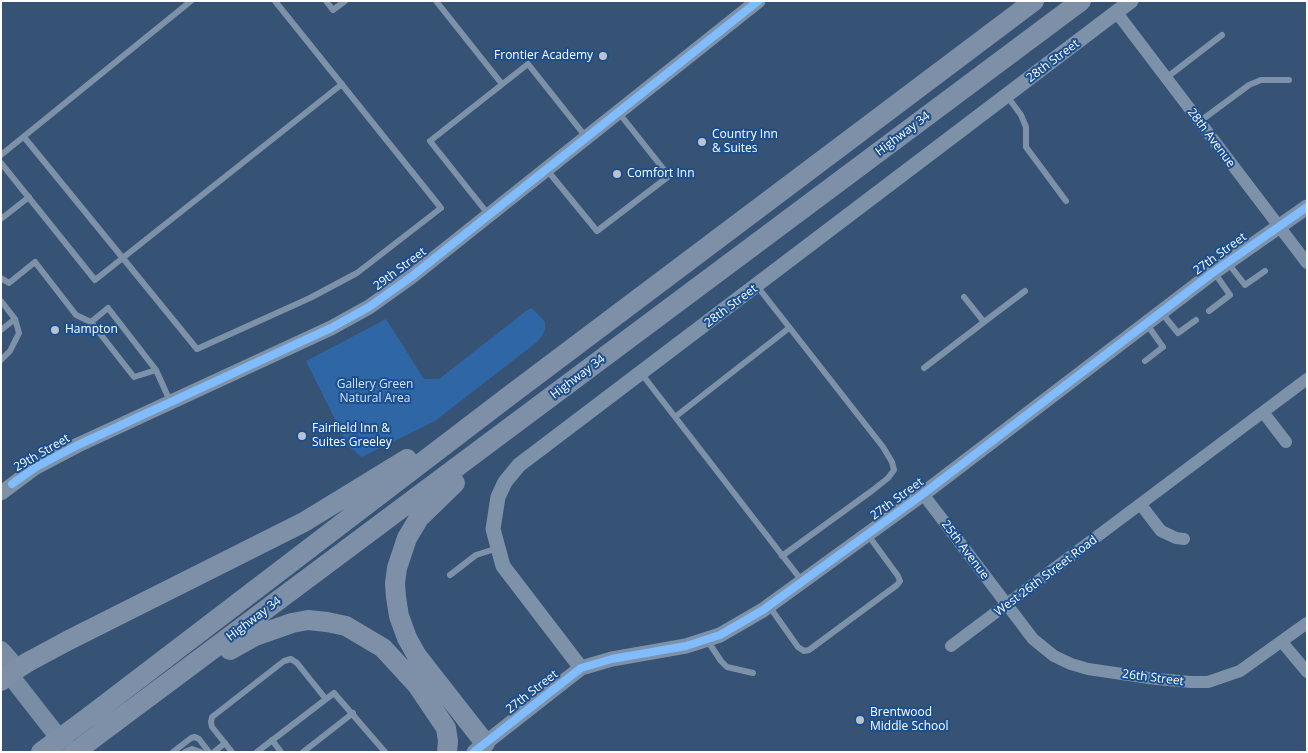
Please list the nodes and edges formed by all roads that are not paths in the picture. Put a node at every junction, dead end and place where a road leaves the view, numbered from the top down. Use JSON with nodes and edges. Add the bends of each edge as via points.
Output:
{"nodes":[{"id":1,"x":190,"y":1,"type":"edge"},
{"id":2,"x":275,"y":1,"type":"edge"},
{"id":3,"x":326,"y":1,"type":"edge"},
{"id":4,"x":345,"y":1,"type":"edge"},
{"id":5,"x":436,"y":1,"type":"edge"},
{"id":6,"x":758,"y":1,"type":"edge"},
{"id":7,"x":1034,"y":1,"type":"edge"},
{"id":8,"x":1081,"y":1,"type":"edge"},
{"id":9,"x":1131,"y":1,"type":"edge"},
{"id":10,"x":1116,"y":13,"type":"junction"},
{"id":11,"x":1222,"y":35,"type":"dead end"},
{"id":12,"x":1166,"y":78,"type":"junction"},
{"id":13,"x":1289,"y":80,"type":"dead end"},
{"id":14,"x":342,"y":84,"type":"junction"},
{"id":15,"x":502,"y":84,"type":"junction"},
{"id":16,"x":1007,"y":96,"type":"junction"},
{"id":17,"x":618,"y":112,"type":"junction"},
{"id":18,"x":1199,"y":122,"type":"junction"},
{"id":19,"x":24,"y":137,"type":"junction"},
{"id":20,"x":586,"y":137,"type":"junction"},
{"id":21,"x":1,"y":155,"type":"edge"},
{"id":22,"x":1,"y":162,"type":"edge"},
{"id":23,"x":546,"y":169,"type":"junction"},
{"id":24,"x":29,"y":197,"type":"junction"},
{"id":25,"x":1066,"y":200,"type":"dead end"},
{"id":26,"x":1307,"y":207,"type":"edge"},
{"id":27,"x":488,"y":215,"type":"junction"},
{"id":28,"x":1,"y":219,"type":"edge"},
{"id":29,"x":1278,"y":226,"type":"junction"},
{"id":30,"x":122,"y":258,"type":"junction"},
{"id":31,"x":1228,"y":263,"type":"junction"},
{"id":32,"x":1307,"y":263,"type":"edge"},
{"id":33,"x":1265,"y":271,"type":"dead end"},
{"id":34,"x":1214,"y":272,"type":"junction"},
{"id":35,"x":1,"y":278,"type":"edge"},
{"id":36,"x":757,"y":286,"type":"junction"},
{"id":37,"x":1025,"y":291,"type":"dead end"},
{"id":38,"x":964,"y":296,"type":"dead end"},
{"id":39,"x":1,"y":301,"type":"edge"},
{"id":40,"x":1209,"y":311,"type":"dead end"},
{"id":41,"x":1161,"y":312,"type":"junction"},
{"id":42,"x":15,"y":319,"type":"junction"},
{"id":43,"x":1196,"y":320,"type":"dead end"},
{"id":44,"x":91,"y":322,"type":"junction"},
{"id":45,"x":984,"y":322,"type":"junction"},
{"id":46,"x":1146,"y":323,"type":"junction"},
{"id":47,"x":790,"y":328,"type":"junction"},
{"id":48,"x":1,"y":330,"type":"edge"},
{"id":49,"x":1,"y":360,"type":"edge"},
{"id":50,"x":1145,"y":361,"type":"dead end"},
{"id":51,"x":924,"y":368,"type":"dead end"},
{"id":52,"x":156,"y":370,"type":"junction"},
{"id":53,"x":641,"y":373,"type":"junction"},
{"id":54,"x":1307,"y":379,"type":"edge"},
{"id":55,"x":509,"y":396,"type":"junction"},
{"id":56,"x":171,"y":402,"type":"junction"},
{"id":57,"x":1263,"y":412,"type":"junction"},
{"id":58,"x":675,"y":417,"type":"junction"},
{"id":59,"x":509,"y":428,"type":"junction"},
{"id":60,"x":1286,"y":442,"type":"dead end"},
{"id":61,"x":1,"y":493,"type":"edge"},
{"id":62,"x":923,"y":494,"type":"junction"},
{"id":63,"x":1141,"y":505,"type":"junction"},
{"id":64,"x":868,"y":535,"type":"junction"},
{"id":65,"x":1184,"y":539,"type":"dead end"},
{"id":66,"x":498,"y":548,"type":"junction"},
{"id":67,"x":782,"y":556,"type":"junction"},
{"id":68,"x":450,"y":575,"type":"dead end"},
{"id":69,"x":802,"y":582,"type":"junction"},
{"id":70,"x":1007,"y":605,"type":"junction"},
{"id":71,"x":769,"y":606,"type":"junction"},
{"id":72,"x":1307,"y":623,"type":"edge"},
{"id":73,"x":706,"y":639,"type":"junction"},
{"id":74,"x":1282,"y":642,"type":"junction"},
{"id":75,"x":951,"y":646,"type":"dead end"},
{"id":76,"x":1,"y":650,"type":"edge"},
{"id":77,"x":582,"y":668,"type":"junction"},
{"id":78,"x":1307,"y":672,"type":"edge"},
{"id":79,"x":753,"y":673,"type":"dead end"},
{"id":80,"x":4,"y":676,"type":"edge"},
{"id":81,"x":174,"y":680,"type":"junction"},
{"id":82,"x":417,"y":685,"type":"junction"},
{"id":83,"x":326,"y":698,"type":"junction"},
{"id":84,"x":353,"y":713,"type":"junction"},
{"id":85,"x":95,"y":724,"type":"junction"},
{"id":86,"x":272,"y":740,"type":"junction"},
{"id":87,"x":225,"y":743,"type":"junction"},
{"id":88,"x":478,"y":749,"type":"edge"},
{"id":89,"x":41,"y":752,"type":"edge"},
{"id":90,"x":70,"y":752,"type":"edge"},
{"id":91,"x":75,"y":752,"type":"edge"},
{"id":92,"x":173,"y":752,"type":"edge"},
{"id":93,"x":186,"y":752,"type":"edge"},
{"id":94,"x":201,"y":752,"type":"edge"},
{"id":95,"x":209,"y":752,"type":"edge"},
{"id":96,"x":214,"y":752,"type":"edge"},
{"id":97,"x":232,"y":752,"type":"edge"},
{"id":98,"x":257,"y":752,"type":"edge"},
{"id":99,"x":281,"y":752,"type":"edge"},
{"id":100,"x":303,"y":752,"type":"edge"},
{"id":101,"x":384,"y":752,"type":"edge"},
{"id":102,"x":447,"y":752,"type":"edge"}],
"edges":[{"from":1,"to":19,"type":"lane"},
{"from":2,"to":14,"type":"lane"},
{"from":3,"to":4,"type":"lane","via":[[333,10]]},
{"from":5,"to":15,"type":"lane"},
{"from":6,"to":17,"type":"street","name":"29th Street"},
{"from":7,"to":55,"type":"highway","name":"Highway 34"},
{"from":8,"to":59,"type":"highway","name":"Highway 34"},
{"from":9,"to":10,"type":"street","name":"28th Street"},
{"from":10,"to":12,"type":"street","name":"28th Avenue"},
{"from":10,"to":16,"type":"street","name":"28th Street"},
{"from":11,"to":12,"type":"lane"},
{"from":12,"to":18,"type":"street","name":"28th Avenue"},
{"from":13,"to":18,"type":"lane","via":[[1261,80],[1249,85]]},
{"from":14,"to":30,"type":"lane"},
{"from":14,"to":30,"type":"lane","via":[[441,208],[357,273],[197,349]]},
{"from":15,"to":20,"type":"lane","via":[[528,64]]},
{"from":15,"to":27,"type":"lane","via":[[430,141]]},
{"from":16,"to":25,"type":"lane","via":[[1026,127],[1026,147]]},
{"from":16,"to":36,"type":"street","name":"28th Street"},
{"from":17,"to":20,"type":"street","name":"29th Street"},
{"from":17,"to":23,"type":"lane","via":[[669,176],[598,231]]},
{"from":18,"to":29,"type":"street","name":"28th Avenue"},
{"from":19,"to":21,"type":"lane"},
{"from":19,"to":30,"type":"lane"},
{"from":20,"to":23,"type":"street","name":"29th Street"},
{"from":22,"to":24,"type":"lane"},
{"from":23,"to":27,"type":"street","name":"29th Street"},
{"from":24,"to":28,"type":"lane"},
{"from":24,"to":30,"type":"lane","via":[[96,280]]},
{"from":26,"to":29,"type":"street","name":"27th Street"},
{"from":27,"to":56,"type":"street","name":"29th Street","via":[[370,307],[332,328]]},
{"from":29,"to":31,"type":"street","name":"27th Street"},
{"from":29,"to":32,"type":"street","name":"28th Avenue"},
{"from":31,"to":33,"type":"lane","via":[[1245,285]]},
{"from":31,"to":34,"type":"street","name":"27th Street"},
{"from":34,"to":40,"type":"lane","via":[[1230,295]]},
{"from":34,"to":41,"type":"street","name":"27th Street"},
{"from":35,"to":44,"type":"lane","via":[[9,282],[34,262],[76,315]]},
{"from":36,"to":47,"type":"lane"},
{"from":36,"to":53,"type":"street","name":"28th Street"},
{"from":37,"to":45,"type":"lane"},
{"from":38,"to":45,"type":"lane"},
{"from":39,"to":42,"type":"lane"},
{"from":41,"to":43,"type":"lane","via":[[1178,333]]},
{"from":41,"to":46,"type":"street","name":"27th Street"},
{"from":42,"to":48,"type":"lane"},
{"from":42,"to":49,"type":"lane","via":[[19,333],[17,341]]},
{"from":44,"to":52,"type":"lane","via":[[134,377]]},
{"from":44,"to":52,"type":"lane","via":[[108,308]]},
{"from":45,"to":51,"type":"lane"},
{"from":46,"to":50,"type":"lane","via":[[1163,347]]},
{"from":46,"to":62,"type":"street","name":"27th Street"},
{"from":47,"to":58,"type":"lane"},
{"from":47,"to":67,"type":"lane","via":[[883,447],[894,470],[873,490]]},
{"from":52,"to":56,"type":"lane"},
{"from":53,"to":58,"type":"lane"},
{"from":53,"to":66,"type":"street","name":"28th Street","via":[[519,465],[505,482],[498,497],[493,529]]},
{"from":54,"to":57,"type":"street","name":"West 26th Street Road"},
{"from":55,"to":80,"type":"highway","via":[[304,522]]},
{"from":55,"to":85,"type":"highway","name":"Highway 34"},
{"from":56,"to":61,"type":"street","name":"29th Street","via":[[36,467]]},
{"from":57,"to":60,"type":"street"},
{"from":57,"to":63,"type":"street","name":"West 26th Street Road"},
{"from":58,"to":67,"type":"lane"},
{"from":59,"to":81,"type":"highway","name":"Highway 34"},
{"from":59,"to":88,"type":"highway","via":[[494,450],[418,518],[401,552],[395,583],[399,616],[407,638]]},
{"from":62,"to":64,"type":"street","name":"27th Street"},
{"from":62,"to":70,"type":"street","name":"25th Avenue"},
{"from":63,"to":65,"type":"street","via":[[1161,531]]},
{"from":63,"to":70,"type":"street","name":"West 26th Street Road"},
{"from":64,"to":69,"type":"street","name":"27th Street"},
{"from":64,"to":71,"type":"lane","via":[[900,581],[809,650],[798,647]]},
{"from":66,"to":68,"type":"lane","via":[[476,554]]},
{"from":66,"to":77,"type":"street","name":"28th Street","via":[[503,566]]},
{"from":67,"to":69,"type":"lane"},
{"from":69,"to":71,"type":"street","name":"27th Street"},
{"from":70,"to":74,"type":"street","name":"26th Street","via":[[1033,639],[1054,656],[1088,670],[1208,682],[1240,672]]},
{"from":70,"to":75,"type":"street","name":"West 26th Street Road"},
{"from":71,"to":73,"type":"street","name":"27th Street","via":[[742,624]]},
{"from":72,"to":74,"type":"street","name":"26th Street"},
{"from":73,"to":77,"type":"street","name":"27th Street"},
{"from":73,"to":79,"type":"lane","via":[[727,667]]},
{"from":74,"to":78,"type":"street"},
{"from":76,"to":80,"type":"main road","via":[[10,660]]},
{"from":77,"to":88,"type":"street","name":"27th Street"},
{"from":80,"to":90,"type":"main road"},
{"from":81,"to":82,"type":"highway","via":[[255,636],[292,622],[308,620],[346,626],[383,648]]},
{"from":81,"to":85,"type":"highway","name":"Highway 34"},
{"from":82,"to":88,"type":"highway","via":[[450,714]]},
{"from":82,"to":102,"type":"highway","via":[[446,728]]},
{"from":83,"to":84,"type":"lane","via":[[334,692]]},
{"from":83,"to":86,"type":"lane"},
{"from":83,"to":87,"type":"lane","via":[[297,663],[291,659],[284,661],[212,717],[212,727]]},
{"from":84,"to":100,"type":"lane"},
{"from":84,"to":101,"type":"lane"},
{"from":85,"to":89,"type":"highway","name":"Highway 34","bridge":true},
{"from":85,"to":91,"type":"highway","name":"Highway 34"},
{"from":86,"to":98,"type":"lane"},
{"from":86,"to":99,"type":"lane"},
{"from":87,"to":96,"type":"lane"},
{"from":87,"to":97,"type":"lane"},
{"from":92,"to":95,"type":"lane","via":[[195,737]]},
{"from":93,"to":94,"type":"lane","via":[[192,749]]}]}
